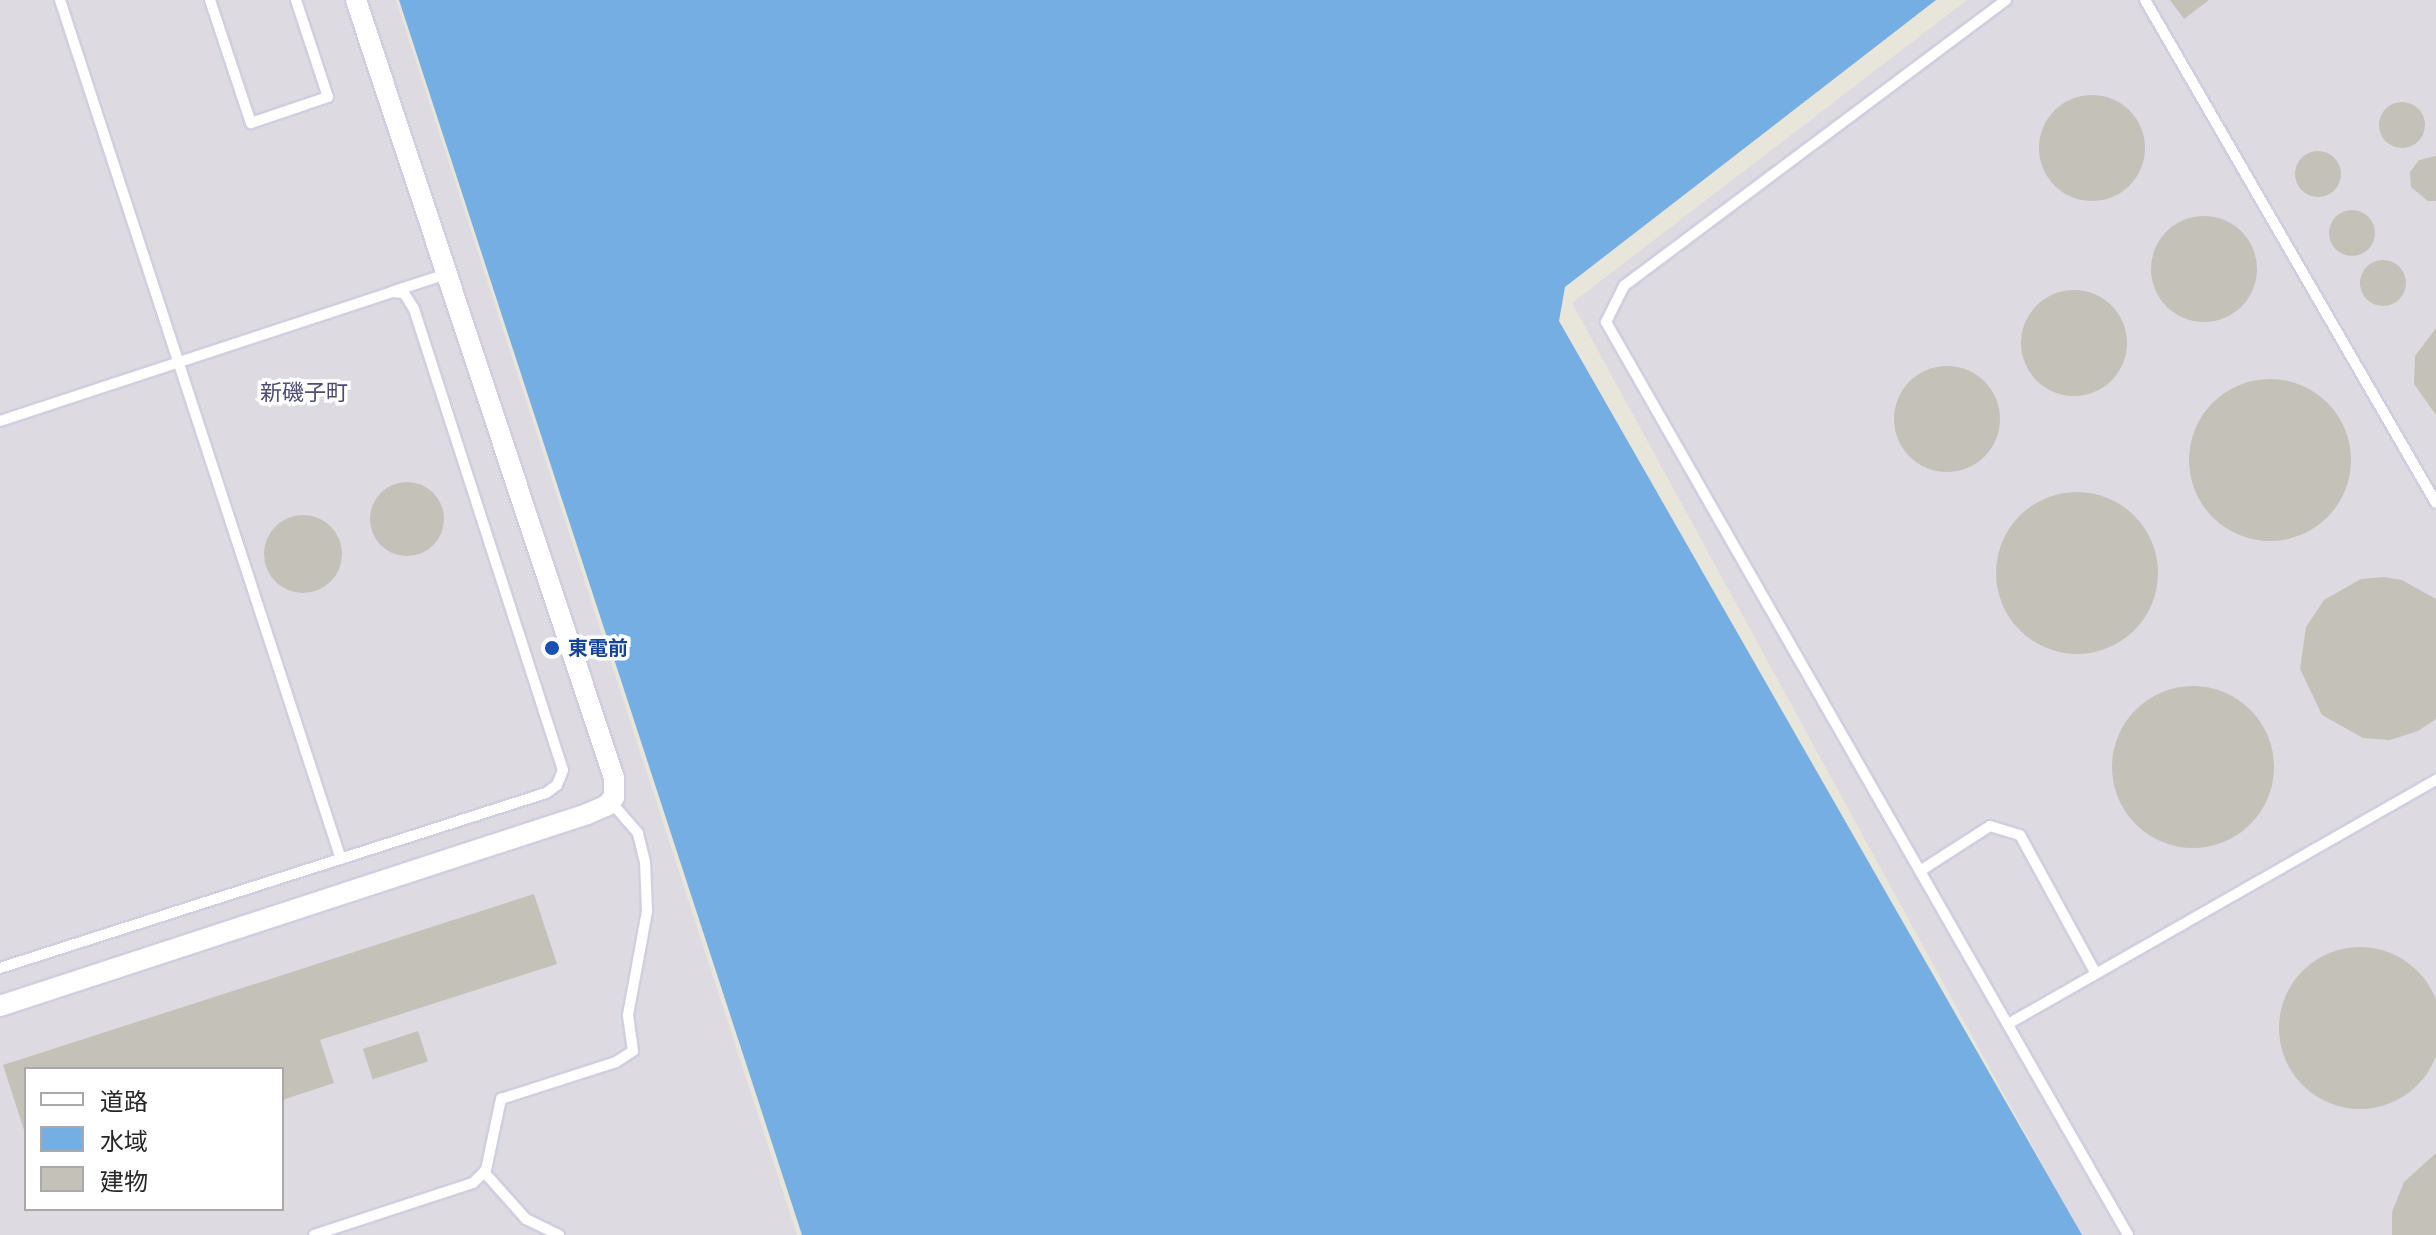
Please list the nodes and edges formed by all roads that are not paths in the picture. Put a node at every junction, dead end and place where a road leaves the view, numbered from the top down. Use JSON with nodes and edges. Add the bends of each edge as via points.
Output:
{"nodes":[{"id":1,"x":60,"y":0,"type":"edge"},
{"id":2,"x":210,"y":0,"type":"edge"},
{"id":3,"x":296,"y":0,"type":"edge"},
{"id":4,"x":356,"y":0,"type":"edge"},
{"id":5,"x":2006,"y":0,"type":"edge"},
{"id":6,"x":2145,"y":0,"type":"edge"},
{"id":7,"x":447,"y":274,"type":"junction"},
{"id":8,"x":392,"y":292,"type":"junction"},
{"id":9,"x":176,"y":362,"type":"junction"},
{"id":10,"x":0,"y":421,"type":"edge"},
{"id":11,"x":2436,"y":503,"type":"edge"},
{"id":12,"x":2436,"y":780,"type":"edge"},
{"id":13,"x":611,"y":802,"type":"junction"},
{"id":14,"x":341,"y":859,"type":"junction"},
{"id":15,"x":1920,"y":871,"type":"junction"},
{"id":16,"x":0,"y":968,"type":"edge"},
{"id":17,"x":2096,"y":974,"type":"junction"},
{"id":18,"x":0,"y":1006,"type":"edge"},
{"id":19,"x":2008,"y":1024,"type":"junction"},
{"id":20,"x":484,"y":1172,"type":"junction"},
{"id":21,"x":314,"y":1235,"type":"edge"},
{"id":22,"x":559,"y":1235,"type":"edge"},
{"id":23,"x":2128,"y":1235,"type":"edge"}],
"edges":[{"from":1,"to":9,"type":"lane"},
{"from":2,"to":3,"type":"lane","via":[[251,123],[328,97]]},
{"from":4,"to":7,"type":"street"},
{"from":5,"to":15,"type":"lane","via":[[1624,286],[1606,322]]},
{"from":6,"to":11,"type":"lane"},
{"from":7,"to":8,"type":"lane"},
{"from":7,"to":13,"type":"street","via":[[614,778]]},
{"from":8,"to":9,"type":"lane"},
{"from":8,"to":14,"type":"lane","via":[[410,299],[563,770],[557,785],[546,793]]},
{"from":9,"to":10,"type":"lane"},
{"from":9,"to":14,"type":"lane"},
{"from":12,"to":17,"type":"lane"},
{"from":13,"to":18,"type":"street"},
{"from":13,"to":20,"type":"lane","via":[[638,833],[647,879],[642,952],[628,1015],[633,1051],[616,1062],[501,1099]]},
{"from":14,"to":16,"type":"lane"},
{"from":15,"to":17,"type":"lane","via":[[1990,826],[2020,835]]},
{"from":15,"to":19,"type":"lane"},
{"from":17,"to":19,"type":"lane"},
{"from":19,"to":23,"type":"lane"},
{"from":20,"to":21,"type":"lane","via":[[460,1188]]},
{"from":20,"to":22,"type":"lane","via":[[526,1219]]}]}
